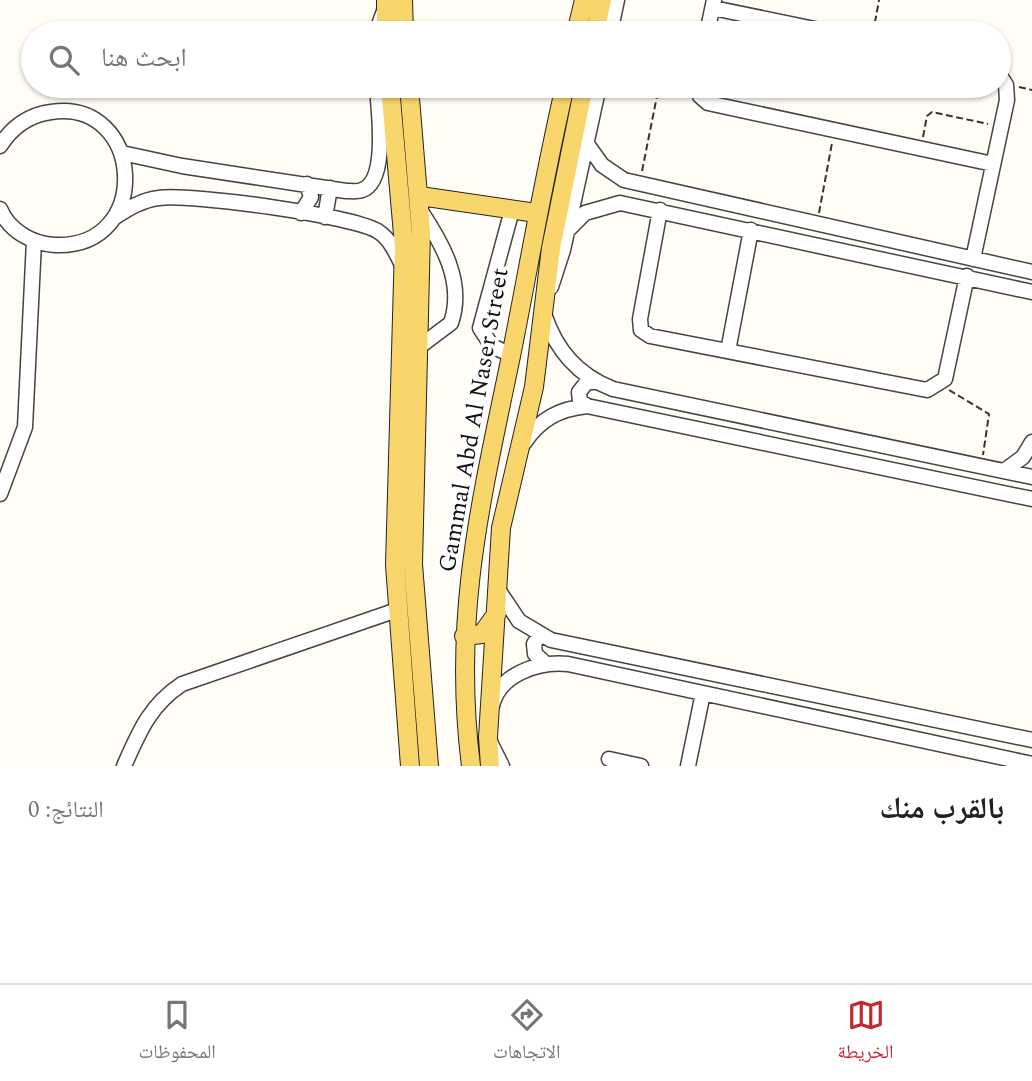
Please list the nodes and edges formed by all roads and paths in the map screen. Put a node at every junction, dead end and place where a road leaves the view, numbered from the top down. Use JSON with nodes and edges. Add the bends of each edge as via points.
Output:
{"nodes":[{"id":1,"x":403,"y":0,"type":"edge"},
{"id":2,"x":584,"y":0,"type":"edge"},
{"id":3,"x":602,"y":0,"type":"edge"},
{"id":4,"x":617,"y":0,"type":"edge"},
{"id":5,"x":879,"y":0,"type":"edge"},
{"id":6,"x":386,"y":3,"type":"edge"},
{"id":7,"x":713,"y":4,"type":"edge"},
{"id":8,"x":380,"y":21,"type":"edge"},
{"id":9,"x":386,"y":21,"type":"edge"},
{"id":10,"x":404,"y":21,"type":"edge"},
{"id":11,"x":579,"y":21,"type":"edge"},
{"id":12,"x":598,"y":21,"type":"edge"},
{"id":13,"x":613,"y":21,"type":"edge"},
{"id":14,"x":784,"y":21,"type":"edge"},
{"id":15,"x":875,"y":21,"type":"edge"},
{"id":16,"x":1011,"y":82,"type":"edge"},
{"id":17,"x":1032,"y":90,"type":"edge"},
{"id":18,"x":378,"y":98,"type":"edge"},
{"id":19,"x":391,"y":98,"type":"edge"},
{"id":20,"x":410,"y":98,"type":"edge"},
{"id":21,"x":562,"y":98,"type":"edge"},
{"id":22,"x":581,"y":98,"type":"edge"},
{"id":23,"x":597,"y":98,"type":"edge"},
{"id":24,"x":657,"y":98,"type":"edge"},
{"id":25,"x":702,"y":98,"type":"edge"},
{"id":26,"x":1007,"y":98,"type":"edge"},
{"id":27,"x":1002,"y":127,"type":"junction"},
{"id":28,"x":835,"y":130,"type":"junction"},
{"id":29,"x":587,"y":144,"type":"junction"},
{"id":30,"x":0,"y":146,"type":"edge"},
{"id":31,"x":921,"y":148,"type":"junction"},
{"id":32,"x":122,"y":153,"type":"junction"},
{"id":33,"x":993,"y":164,"type":"junction"},
{"id":34,"x":307,"y":184,"type":"junction"},
{"id":35,"x":640,"y":184,"type":"junction"},
{"id":36,"x":330,"y":188,"type":"junction"},
{"id":37,"x":420,"y":203,"type":"junction"},
{"id":38,"x":634,"y":205,"type":"junction"},
{"id":39,"x":512,"y":210,"type":"junction"},
{"id":40,"x":660,"y":210,"type":"junction"},
{"id":41,"x":1,"y":213,"type":"edge"},
{"id":42,"x":301,"y":213,"type":"junction"},
{"id":43,"x":536,"y":213,"type":"junction"},
{"id":44,"x":325,"y":216,"type":"junction"},
{"id":45,"x":114,"y":218,"type":"junction"},
{"id":46,"x":817,"y":224,"type":"junction"},
{"id":47,"x":568,"y":230,"type":"junction"},
{"id":48,"x":751,"y":230,"type":"junction"},
{"id":49,"x":883,"y":238,"type":"junction"},
{"id":50,"x":33,"y":241,"type":"junction"},
{"id":51,"x":879,"y":257,"type":"junction"},
{"id":52,"x":973,"y":259,"type":"junction"},
{"id":53,"x":403,"y":267,"type":"junction"},
{"id":54,"x":1032,"y":272,"type":"edge"},
{"id":55,"x":967,"y":276,"type":"junction"},
{"id":56,"x":1031,"y":290,"type":"edge"},
{"id":57,"x":542,"y":314,"type":"junction"},
{"id":58,"x":419,"y":347,"type":"junction"},
{"id":59,"x":728,"y":351,"type":"junction"},
{"id":60,"x":511,"y":355,"type":"junction"},
{"id":61,"x":596,"y":382,"type":"junction"},
{"id":62,"x":940,"y":385,"type":"junction"},
{"id":63,"x":534,"y":387,"type":"junction"},
{"id":64,"x":500,"y":406,"type":"junction"},
{"id":65,"x":587,"y":406,"type":"junction"},
{"id":66,"x":1032,"y":442,"type":"edge"},
{"id":67,"x":520,"y":450,"type":"junction"},
{"id":68,"x":940,"y":458,"type":"junction"},
{"id":69,"x":981,"y":467,"type":"junction"},
{"id":70,"x":1004,"y":471,"type":"junction"},
{"id":71,"x":1032,"y":477,"type":"edge"},
{"id":72,"x":936,"y":479,"type":"junction"},
{"id":73,"x":0,"y":494,"type":"edge"},
{"id":74,"x":1032,"y":499,"type":"edge"},
{"id":75,"x":404,"y":565,"type":"junction"},
{"id":76,"x":495,"y":586,"type":"junction"},
{"id":77,"x":397,"y":610,"type":"junction"},
{"id":78,"x":497,"y":613,"type":"junction"},
{"id":79,"x":464,"y":636,"type":"junction"},
{"id":80,"x":539,"y":636,"type":"junction"},
{"id":81,"x":546,"y":663,"type":"junction"},
{"id":82,"x":717,"y":676,"type":"junction"},
{"id":83,"x":708,"y":694,"type":"junction"},
{"id":84,"x":490,"y":714,"type":"junction"},
{"id":85,"x":969,"y":729,"type":"junction"},
{"id":86,"x":488,"y":737,"type":"junction"},
{"id":87,"x":1032,"y":740,"type":"edge"},
{"id":88,"x":964,"y":749,"type":"junction"},
{"id":89,"x":609,"y":759,"type":"dead end"},
{"id":90,"x":1032,"y":764,"type":"edge"},
{"id":91,"x":124,"y":766,"type":"edge"},
{"id":92,"x":410,"y":766,"type":"edge"},
{"id":93,"x":429,"y":766,"type":"edge"},
{"id":94,"x":471,"y":766,"type":"edge"},
{"id":95,"x":491,"y":766,"type":"edge"},
{"id":96,"x":502,"y":766,"type":"edge"},
{"id":97,"x":641,"y":766,"type":"edge"},
{"id":98,"x":688,"y":766,"type":"edge"}],
"edges":[{"from":1,"to":10,"type":"main road"},
{"from":2,"to":11,"type":"main road"},
{"from":3,"to":12,"type":"main road"},
{"from":4,"to":13,"type":"street"},
{"from":5,"to":15,"type":"path"},
{"from":6,"to":8,"type":"street"},
{"from":6,"to":9,"type":"main road"},
{"from":7,"to":14,"type":"street"},
{"from":16,"to":17,"type":"path"},
{"from":18,"to":36,"type":"street","via":[[380,150],[374,176],[362,190]]},
{"from":19,"to":53,"type":"main road"},
{"from":20,"to":37,"type":"main road"},
{"from":21,"to":43,"type":"main road","name":"Gammal Abd Al Naser Street"},
{"from":22,"to":57,"type":"main road","name":"Gammal Abd Al Naser Street"},
{"from":23,"to":29,"type":"street"},
{"from":24,"to":35,"type":"path"},
{"from":25,"to":28,"type":"street","via":[[708,103]]},
{"from":26,"to":27,"type":"street"},
{"from":27,"to":31,"type":"path","via":[[932,112],[927,116]]},
{"from":27,"to":33,"type":"street"},
{"from":28,"to":31,"type":"street"},
{"from":28,"to":46,"type":"path"},
{"from":29,"to":35,"type":"street","via":[[612,173]]},
{"from":29,"to":47,"type":"street"},
{"from":30,"to":32,"type":"street","via":[[21,122],[59,110],[97,122],[112,135]]},
{"from":31,"to":33,"type":"street"},
{"from":32,"to":34,"type":"street"},
{"from":32,"to":45,"type":"street","via":[[126,186]]},
{"from":33,"to":52,"type":"street"},
{"from":34,"to":36,"type":"street"},
{"from":34,"to":42,"type":"street","via":[[311,197]]},
{"from":35,"to":38,"type":"street","via":[[628,192]]},
{"from":35,"to":46,"type":"street"},
{"from":36,"to":44,"type":"street"},
{"from":37,"to":39,"type":"main road"},
{"from":37,"to":58,"type":"main road"},
{"from":37,"to":58,"type":"street","via":[[441,241],[456,291],[451,323]]},
{"from":38,"to":40,"type":"street"},
{"from":38,"to":47,"type":"street","via":[[596,207]]},
{"from":39,"to":43,"type":"main road"},
{"from":39,"to":60,"type":"street","via":[[480,328],[492,346]]},
{"from":40,"to":48,"type":"street"},
{"from":40,"to":59,"type":"street","via":[[640,319],[642,330],[650,336]]},
{"from":41,"to":50,"type":"street"},
{"from":42,"to":44,"type":"street"},
{"from":42,"to":45,"type":"street","via":[[187,195],[133,205]]},
{"from":43,"to":60,"type":"main road","name":"Gammal Abd Al Naser Street"},
{"from":44,"to":53,"type":"street","via":[[379,231]]},
{"from":45,"to":50,"type":"street","via":[[85,241],[66,246]]},
{"from":46,"to":49,"type":"street"},
{"from":47,"to":57,"type":"street"},
{"from":48,"to":51,"type":"street"},
{"from":48,"to":59,"type":"street"},
{"from":49,"to":51,"type":"street"},
{"from":49,"to":52,"type":"street"},
{"from":50,"to":73,"type":"street","via":[[25,427]]},
{"from":51,"to":55,"type":"street"},
{"from":52,"to":54,"type":"street"},
{"from":53,"to":75,"type":"main road"},
{"from":55,"to":56,"type":"street"},
{"from":55,"to":62,"type":"street","via":[[947,372]]},
{"from":57,"to":60,"type":"main road","via":[[525,356]]},
{"from":57,"to":61,"type":"street","via":[[569,361]]},
{"from":57,"to":63,"type":"main road","name":"Gammal Abd Al Naser Street"},
{"from":58,"to":75,"type":"main road"},
{"from":59,"to":62,"type":"street","via":[[920,390]]},
{"from":60,"to":64,"type":"main road","name":"Gammal Abd Al Naser Street"},
{"from":61,"to":65,"type":"street","via":[[580,388],[579,396]]},
{"from":61,"to":68,"type":"street"},
{"from":62,"to":69,"type":"path","via":[[989,414]]},
{"from":63,"to":64,"type":"main road","via":[[524,383],[513,386]]},
{"from":63,"to":67,"type":"main road","name":"Gammal Abd Al Naser Street"},
{"from":64,"to":79,"type":"main road","name":"Gammal Abd Al Naser Street","via":[[474,541]]},
{"from":65,"to":67,"type":"street","via":[[544,419]]},
{"from":65,"to":72,"type":"street"},
{"from":66,"to":70,"type":"street","via":[[1023,457]]},
{"from":67,"to":76,"type":"main road","name":"Gammal Abd Al Naser Street","via":[[501,528]]},
{"from":68,"to":69,"type":"street"},
{"from":68,"to":72,"type":"street"},
{"from":69,"to":70,"type":"street"},
{"from":70,"to":71,"type":"street"},
{"from":72,"to":74,"type":"street"},
{"from":75,"to":77,"type":"main road"},
{"from":75,"to":93,"type":"main road"},
{"from":76,"to":78,"type":"main road","name":"Gammal Abd Al Naser Street"},
{"from":76,"to":80,"type":"street","via":[[519,621]]},
{"from":77,"to":91,"type":"street","via":[[182,684],[145,718]]},
{"from":77,"to":92,"type":"main road"},
{"from":78,"to":79,"type":"main road","via":[[482,634]]},
{"from":78,"to":84,"type":"main road","name":"Gammal Abd Al Naser Street"},
{"from":79,"to":94,"type":"main road","name":"Gammal Abd Al Naser Street","via":[[464,705]]},
{"from":80,"to":81,"type":"street","via":[[535,654]]},
{"from":80,"to":82,"type":"street"},
{"from":81,"to":83,"type":"street"},
{"from":81,"to":84,"type":"street","via":[[525,670],[503,686],[493,699]]},
{"from":82,"to":83,"type":"street"},
{"from":82,"to":85,"type":"street"},
{"from":83,"to":88,"type":"street"},
{"from":83,"to":98,"type":"street"},
{"from":84,"to":86,"type":"main road","name":"Gammal Abd Al Naser Street"},
{"from":85,"to":87,"type":"street"},
{"from":85,"to":88,"type":"street"},
{"from":86,"to":95,"type":"main road","name":"Gammal Abd Al Naser Street"},
{"from":86,"to":96,"type":"street"},
{"from":88,"to":90,"type":"street"},
{"from":89,"to":97,"type":"street"}]}
